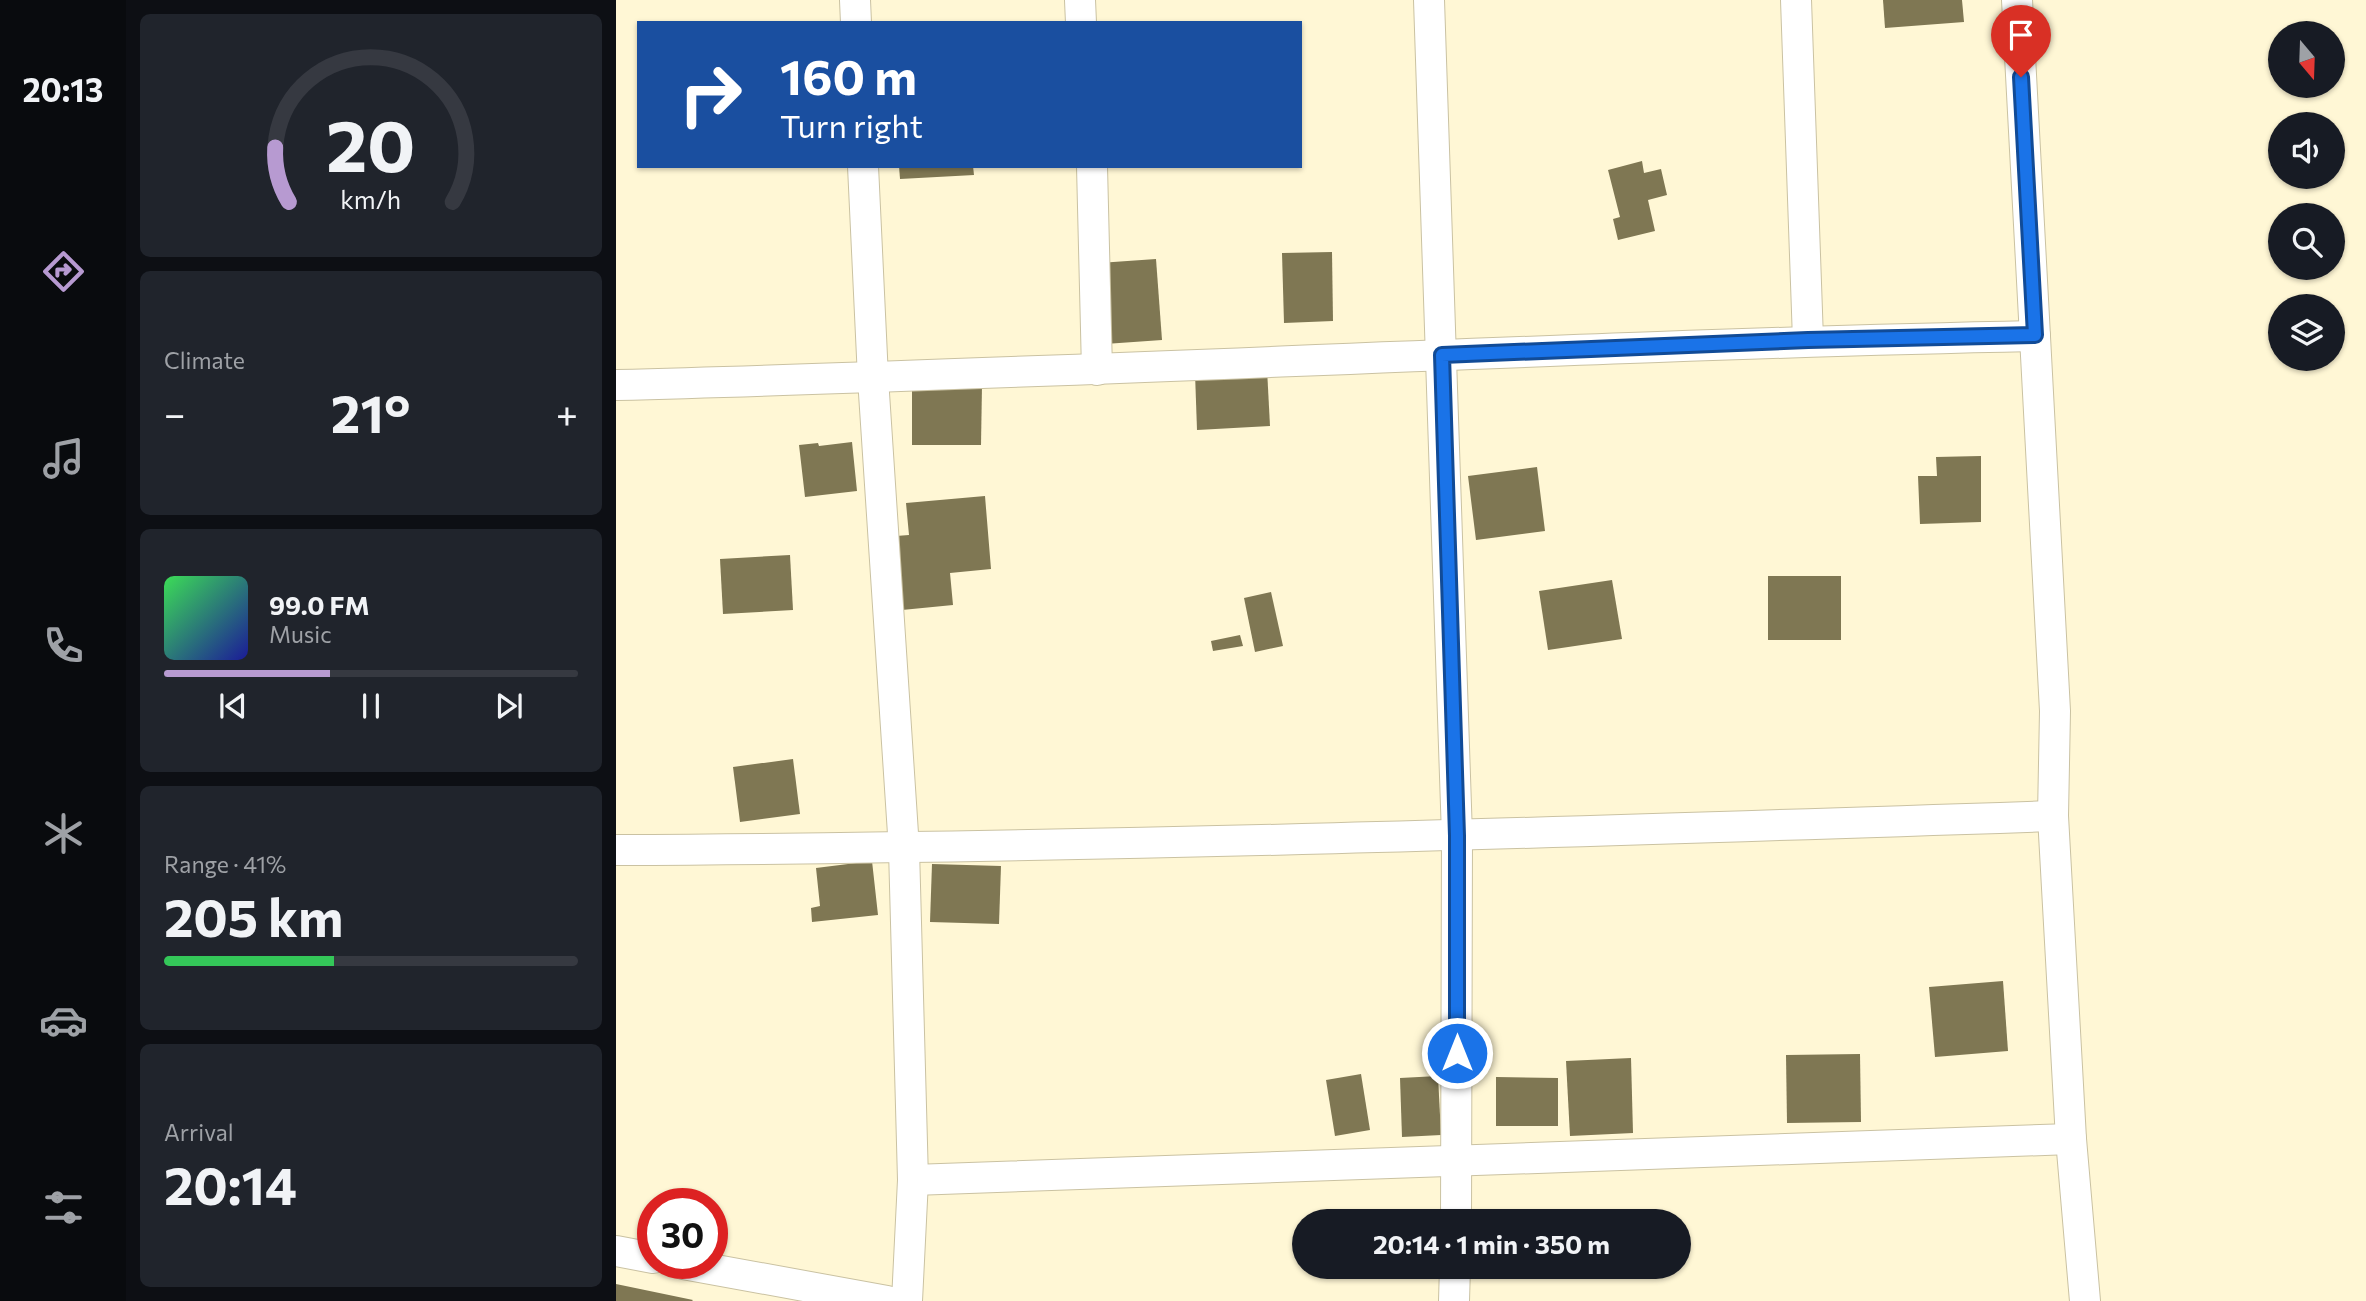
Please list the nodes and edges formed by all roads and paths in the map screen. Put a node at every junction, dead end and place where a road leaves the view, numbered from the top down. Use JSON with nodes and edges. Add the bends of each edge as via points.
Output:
{"nodes":[{"id":1,"x":855,"y":0,"type":"edge"},
{"id":2,"x":1080,"y":0,"type":"edge"},
{"id":3,"x":1429,"y":0,"type":"edge"},
{"id":4,"x":1796,"y":0,"type":"edge"},
{"id":5,"x":2017,"y":0,"type":"edge"},
{"id":6,"x":856,"y":21,"type":"edge"},
{"id":7,"x":1081,"y":21,"type":"edge"},
{"id":8,"x":863,"y":168,"type":"edge"},
{"id":9,"x":1091,"y":168,"type":"edge"},
{"id":10,"x":2035,"y":335,"type":"junction"},
{"id":11,"x":1808,"y":340,"type":"junction"},
{"id":12,"x":1442,"y":355,"type":"junction"},
{"id":13,"x":1097,"y":370,"type":"junction"},
{"id":14,"x":873,"y":378,"type":"junction"},
{"id":15,"x":616,"y":385,"type":"edge"},
{"id":16,"x":2053,"y":816,"type":"junction"},
{"id":17,"x":1457,"y":836,"type":"junction"},
{"id":18,"x":904,"y":849,"type":"junction"},
{"id":19,"x":616,"y":850,"type":"edge"},
{"id":20,"x":2071,"y":1139,"type":"junction"},
{"id":21,"x":1457,"y":1161,"type":"junction"},
{"id":22,"x":913,"y":1180,"type":"junction"},
{"id":23,"x":1456,"y":1209,"type":"edge"},
{"id":24,"x":616,"y":1251,"type":"edge"},
{"id":25,"x":637,"y":1255,"type":"edge"},
{"id":26,"x":728,"y":1272,"type":"edge"},
{"id":27,"x":1455,"y":1279,"type":"edge"},
{"id":28,"x":887,"y":1301,"type":"edge"},
{"id":29,"x":907,"y":1301,"type":"edge"},
{"id":30,"x":1454,"y":1301,"type":"edge"},
{"id":31,"x":2085,"y":1301,"type":"edge"}],
"edges":[{"from":1,"to":6,"type":"street"},
{"from":2,"to":7,"type":"street"},
{"from":3,"to":12,"type":"street"},
{"from":4,"to":11,"type":"street"},
{"from":5,"to":10,"type":"street"},
{"from":8,"to":14,"type":"street"},
{"from":9,"to":13,"type":"street"},
{"from":10,"to":11,"type":"street"},
{"from":10,"to":16,"type":"street","via":[[2055,711]]},
{"from":11,"to":12,"type":"street"},
{"from":12,"to":13,"type":"street"},
{"from":12,"to":17,"type":"street"},
{"from":13,"to":14,"type":"street"},
{"from":14,"to":15,"type":"street"},
{"from":14,"to":18,"type":"street"},
{"from":16,"to":17,"type":"street"},
{"from":16,"to":20,"type":"street"},
{"from":17,"to":18,"type":"street"},
{"from":17,"to":21,"type":"street"},
{"from":18,"to":19,"type":"street"},
{"from":18,"to":22,"type":"street"},
{"from":20,"to":21,"type":"street"},
{"from":20,"to":31,"type":"street"},
{"from":21,"to":22,"type":"street"},
{"from":21,"to":23,"type":"street"},
{"from":22,"to":29,"type":"street"},
{"from":24,"to":25,"type":"street"},
{"from":26,"to":28,"type":"street"},
{"from":27,"to":30,"type":"street"}]}
